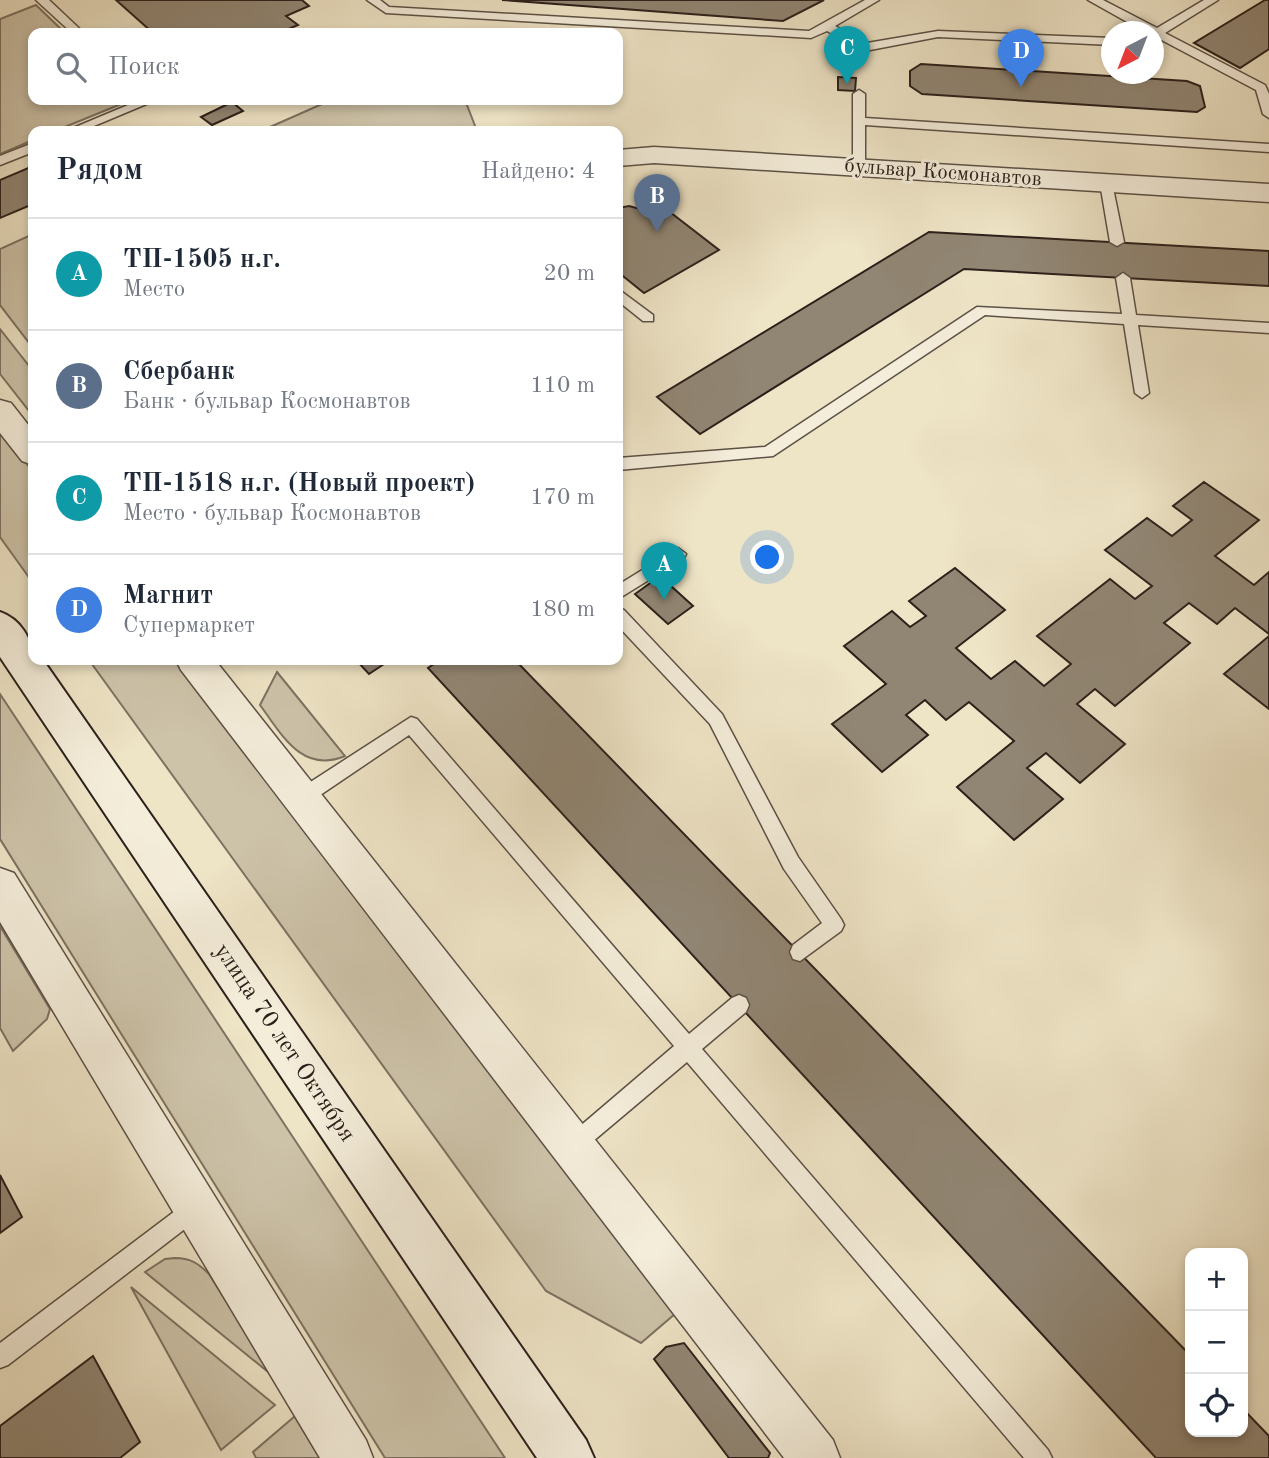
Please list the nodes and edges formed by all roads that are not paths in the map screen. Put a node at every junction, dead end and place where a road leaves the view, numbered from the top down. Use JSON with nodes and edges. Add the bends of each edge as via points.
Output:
{"nodes":[{"id":1,"x":42,"y":0,"type":"edge"},
{"id":2,"x":373,"y":0,"type":"edge"},
{"id":3,"x":873,"y":0,"type":"edge"},
{"id":4,"x":1094,"y":0,"type":"edge"},
{"id":5,"x":1212,"y":0,"type":"edge"},
{"id":6,"x":638,"y":10,"type":"dead end"},
{"id":7,"x":1128,"y":21,"type":"edge"},
{"id":8,"x":636,"y":23,"type":"junction"},
{"id":9,"x":826,"y":26,"type":"junction"},
{"id":10,"x":73,"y":28,"type":"edge"},
{"id":11,"x":1164,"y":32,"type":"edge"},
{"id":12,"x":1164,"y":41,"type":"edge"},
{"id":13,"x":1101,"y":42,"type":"edge"},
{"id":14,"x":1265,"y":85,"type":"edge"},
{"id":15,"x":859,"y":94,"type":"dead end"},
{"id":16,"x":137,"y":105,"type":"edge"},
{"id":17,"x":1269,"y":114,"type":"edge"},
{"id":18,"x":859,"y":121,"type":"junction"},
{"id":19,"x":85,"y":126,"type":"edge"},
{"id":20,"x":1269,"y":148,"type":"edge"},
{"id":21,"x":28,"y":149,"type":"edge"},
{"id":22,"x":623,"y":158,"type":"edge"},
{"id":23,"x":0,"y":161,"type":"edge"},
{"id":24,"x":859,"y":167,"type":"junction"},
{"id":25,"x":1106,"y":183,"type":"junction"},
{"id":26,"x":1269,"y":193,"type":"edge"},
{"id":27,"x":1116,"y":242,"type":"dead end"},
{"id":28,"x":1124,"y":278,"type":"dead end"},
{"id":29,"x":623,"y":298,"type":"edge"},
{"id":30,"x":648,"y":318,"type":"dead end"},
{"id":31,"x":1129,"y":318,"type":"junction"},
{"id":32,"x":1269,"y":328,"type":"edge"},
{"id":33,"x":1142,"y":393,"type":"dead end"},
{"id":34,"x":0,"y":411,"type":"edge"},
{"id":35,"x":28,"y":444,"type":"edge"},
{"id":36,"x":623,"y":464,"type":"edge"},
{"id":37,"x":678,"y":554,"type":"dead end"},
{"id":38,"x":623,"y":590,"type":"edge"},
{"id":39,"x":623,"y":620,"type":"edge"},
{"id":40,"x":0,"y":627,"type":"edge"},
{"id":41,"x":198,"y":665,"type":"edge"},
{"id":42,"x":301,"y":798,"type":"junction"},
{"id":43,"x":0,"y":886,"type":"edge"},
{"id":44,"x":800,"y":952,"type":"dead end"},
{"id":45,"x":739,"y":1005,"type":"dead end"},
{"id":46,"x":688,"y":1048,"type":"junction"},
{"id":47,"x":572,"y":1146,"type":"junction"},
{"id":48,"x":195,"y":1207,"type":"junction"},
{"id":49,"x":0,"y":1357,"type":"edge"},
{"id":50,"x":348,"y":1458,"type":"edge"},
{"id":51,"x":568,"y":1458,"type":"edge"},
{"id":52,"x":815,"y":1458,"type":"edge"},
{"id":53,"x":1040,"y":1458,"type":"edge"}],
"edges":[{"from":1,"to":10,"type":"lane"},
{"from":2,"to":8,"type":"lane","via":[[386,10]]},
{"from":3,"to":9,"type":"lane"},
{"from":4,"to":7,"type":"lane"},
{"from":5,"to":11,"type":"lane"},
{"from":6,"to":8,"type":"lane"},
{"from":8,"to":9,"type":"lane","via":[[811,34]]},
{"from":9,"to":13,"type":"lane","via":[[865,47],[938,34]]},
{"from":12,"to":14,"type":"lane"},
{"from":14,"to":17,"type":"lane"},
{"from":15,"to":18,"type":"lane"},
{"from":16,"to":19,"type":"lane"},
{"from":18,"to":20,"type":"lane"},
{"from":18,"to":24,"type":"lane"},
{"from":21,"to":23,"type":"lane"},
{"from":22,"to":24,"type":"street","name":"бульвар Космонавтов","via":[[654,155]]},
{"from":24,"to":25,"type":"street","name":"бульвар Космонавтов"},
{"from":25,"to":26,"type":"street","name":"бульвар Космонавтов"},
{"from":25,"to":27,"type":"lane"},
{"from":28,"to":31,"type":"lane"},
{"from":29,"to":30,"type":"lane"},
{"from":31,"to":32,"type":"lane"},
{"from":31,"to":33,"type":"lane"},
{"from":31,"to":36,"type":"lane","via":[[982,310],[768,452]]},
{"from":34,"to":35,"type":"street"},
{"from":37,"to":38,"type":"lane"},
{"from":39,"to":44,"type":"lane","via":[[716,719],[791,863],[834,925]]},
{"from":40,"to":51,"type":"main road","name":"улица 70 лет Октября"},
{"from":41,"to":42,"type":"street"},
{"from":42,"to":46,"type":"lane","via":[[411,724]]},
{"from":42,"to":47,"type":"street"},
{"from":43,"to":48,"type":"street"},
{"from":45,"to":46,"type":"lane"},
{"from":46,"to":47,"type":"lane"},
{"from":46,"to":53,"type":"lane"},
{"from":47,"to":52,"type":"street"},
{"from":48,"to":49,"type":"lane"},
{"from":48,"to":50,"type":"street"}]}
